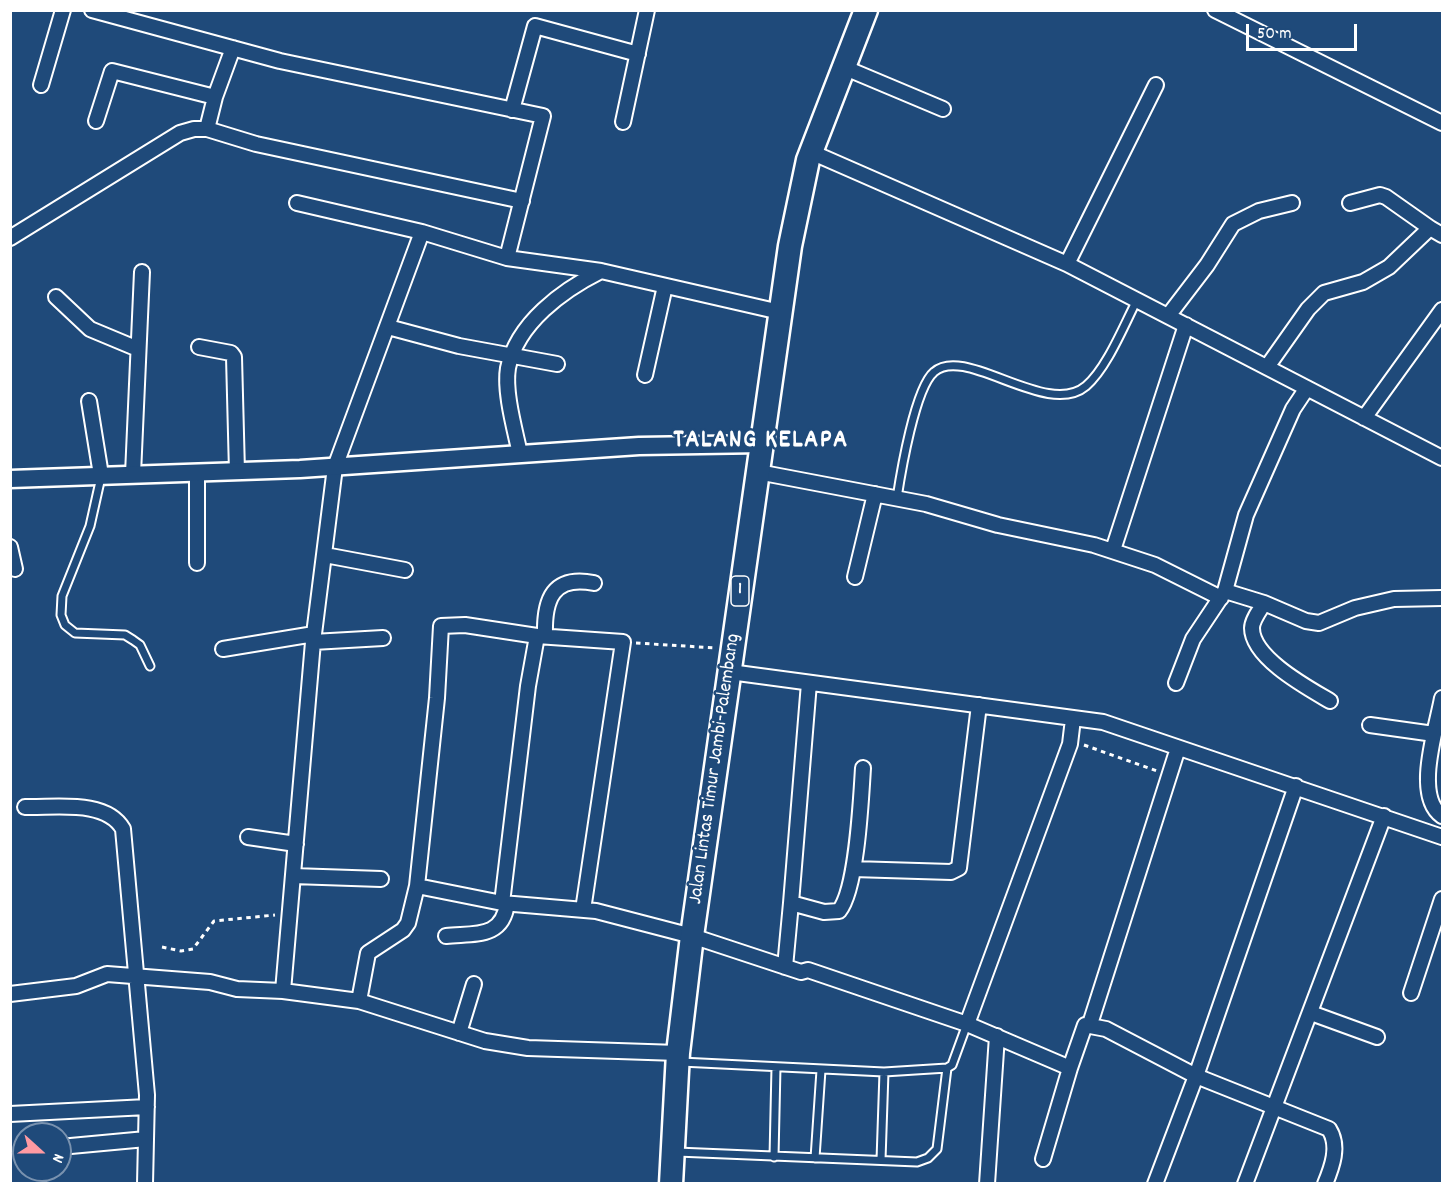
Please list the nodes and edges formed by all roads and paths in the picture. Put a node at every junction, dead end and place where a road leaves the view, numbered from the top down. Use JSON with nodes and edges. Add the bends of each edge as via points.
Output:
{"nodes":[{"id":1,"x":63,"y":10,"type":"edge"},
{"id":2,"x":92,"y":10,"type":"edge"},
{"id":3,"x":647,"y":10,"type":"edge"},
{"id":4,"x":866,"y":10,"type":"edge"},
{"id":5,"x":1215,"y":10,"type":"edge"},
{"id":6,"x":233,"y":48,"type":"junction"},
{"id":7,"x":638,"y":54,"type":"junction"},
{"id":8,"x":843,"y":67,"type":"junction"},
{"id":9,"x":41,"y":85,"type":"dead end"},
{"id":10,"x":1156,"y":85,"type":"dead end"},
{"id":11,"x":215,"y":97,"type":"junction"},
{"id":12,"x":943,"y":109,"type":"dead end"},
{"id":13,"x":512,"y":110,"type":"junction"},
{"id":14,"x":96,"y":122,"type":"dead end"},
{"id":15,"x":623,"y":122,"type":"dead end"},
{"id":16,"x":1443,"y":123,"type":"edge"},
{"id":17,"x":207,"y":129,"type":"junction"},
{"id":18,"x":811,"y":152,"type":"junction"},
{"id":19,"x":522,"y":201,"type":"junction"},
{"id":20,"x":297,"y":203,"type":"dead end"},
{"id":21,"x":1292,"y":203,"type":"dead end"},
{"id":22,"x":1350,"y":203,"type":"dead end"},
{"id":23,"x":1430,"y":228,"type":"junction"},
{"id":24,"x":422,"y":232,"type":"junction"},
{"id":25,"x":1443,"y":235,"type":"edge"},
{"id":26,"x":10,"y":238,"type":"edge"},
{"id":27,"x":507,"y":258,"type":"junction"},
{"id":28,"x":1067,"y":264,"type":"junction"},
{"id":29,"x":601,"y":271,"type":"junction"},
{"id":30,"x":142,"y":272,"type":"dead end"},
{"id":31,"x":665,"y":286,"type":"junction"},
{"id":32,"x":56,"y":297,"type":"dead end"},
{"id":33,"x":1137,"y":300,"type":"junction"},
{"id":34,"x":1443,"y":310,"type":"edge"},
{"id":35,"x":780,"y":312,"type":"junction"},
{"id":36,"x":1168,"y":316,"type":"junction"},
{"id":37,"x":1186,"y":325,"type":"junction"},
{"id":38,"x":388,"y":327,"type":"junction"},
{"id":39,"x":199,"y":347,"type":"dead end"},
{"id":40,"x":138,"y":349,"type":"junction"},
{"id":41,"x":513,"y":355,"type":"junction"},
{"id":42,"x":557,"y":364,"type":"dead end"},
{"id":43,"x":1267,"y":367,"type":"junction"},
{"id":44,"x":645,"y":375,"type":"dead end"},
{"id":45,"x":1307,"y":388,"type":"junction"},
{"id":46,"x":89,"y":401,"type":"dead end"},
{"id":47,"x":1364,"y":418,"type":"junction"},
{"id":48,"x":762,"y":444,"type":"junction"},
{"id":49,"x":520,"y":454,"type":"junction"},
{"id":50,"x":1443,"y":458,"type":"edge"},
{"id":51,"x":335,"y":467,"type":"junction"},
{"id":52,"x":237,"y":472,"type":"junction"},
{"id":53,"x":758,"y":472,"type":"junction"},
{"id":54,"x":133,"y":474,"type":"junction"},
{"id":55,"x":197,"y":474,"type":"junction"},
{"id":56,"x":101,"y":475,"type":"junction"},
{"id":57,"x":10,"y":479,"type":"edge"},
{"id":58,"x":875,"y":494,"type":"junction"},
{"id":59,"x":897,"y":498,"type":"junction"},
{"id":60,"x":10,"y":548,"type":"edge"},
{"id":61,"x":1113,"y":550,"type":"junction"},
{"id":62,"x":325,"y":555,"type":"junction"},
{"id":63,"x":197,"y":563,"type":"dead end"},
{"id":64,"x":15,"y":569,"type":"dead end"},
{"id":65,"x":405,"y":570,"type":"dead end"},
{"id":66,"x":855,"y":577,"type":"dead end"},
{"id":67,"x":594,"y":583,"type":"dead end"},
{"id":68,"x":1223,"y":594,"type":"junction"},
{"id":69,"x":1443,"y":598,"type":"edge"},
{"id":70,"x":1264,"y":603,"type":"junction"},
{"id":71,"x":541,"y":636,"type":"junction"},
{"id":72,"x":313,"y":638,"type":"junction"},
{"id":73,"x":383,"y":638,"type":"dead end"},
{"id":74,"x":623,"y":642,"type":"junction"},
{"id":75,"x":223,"y":649,"type":"dead end"},
{"id":76,"x":733,"y":649,"type":"junction"},
{"id":77,"x":150,"y":666,"type":"dead end"},
{"id":78,"x":730,"y":672,"type":"junction"},
{"id":79,"x":809,"y":683,"type":"junction"},
{"id":80,"x":1176,"y":683,"type":"dead end"},
{"id":81,"x":1443,"y":698,"type":"edge"},
{"id":82,"x":1330,"y":701,"type":"dead end"},
{"id":83,"x":978,"y":705,"type":"junction"},
{"id":84,"x":1441,"y":712,"type":"edge"},
{"id":85,"x":1073,"y":719,"type":"junction"},
{"id":86,"x":1370,"y":725,"type":"dead end"},
{"id":87,"x":1434,"y":734,"type":"junction"},
{"id":88,"x":1070,"y":744,"type":"junction"},
{"id":89,"x":1178,"y":748,"type":"junction"},
{"id":90,"x":863,"y":768,"type":"dead end"},
{"id":91,"x":1169,"y":775,"type":"junction"},
{"id":92,"x":1296,"y":786,"type":"junction"},
{"id":93,"x":25,"y":807,"type":"dead end"},
{"id":94,"x":1384,"y":816,"type":"junction"},
{"id":95,"x":1443,"y":816,"type":"edge"},
{"id":96,"x":248,"y":837,"type":"dead end"},
{"id":97,"x":1443,"y":837,"type":"edge"},
{"id":98,"x":296,"y":844,"type":"junction"},
{"id":99,"x":853,"y":869,"type":"junction"},
{"id":100,"x":293,"y":876,"type":"junction"},
{"id":101,"x":381,"y":879,"type":"dead end"},
{"id":102,"x":417,"y":886,"type":"junction"},
{"id":103,"x":1443,"y":899,"type":"edge"},
{"id":104,"x":505,"y":903,"type":"junction"},
{"id":105,"x":791,"y":903,"type":"junction"},
{"id":106,"x":584,"y":910,"type":"junction"},
{"id":107,"x":289,"y":914,"type":"junction"},
{"id":108,"x":446,"y":936,"type":"dead end"},
{"id":109,"x":692,"y":936,"type":"junction"},
{"id":110,"x":162,"y":946,"type":"dead end"},
{"id":111,"x":785,"y":967,"type":"junction"},
{"id":112,"x":136,"y":977,"type":"junction"},
{"id":113,"x":474,"y":984,"type":"dead end"},
{"id":114,"x":283,"y":991,"type":"junction"},
{"id":115,"x":1411,"y":993,"type":"dead end"},
{"id":116,"x":10,"y":994,"type":"edge"},
{"id":117,"x":359,"y":1001,"type":"junction"},
{"id":118,"x":1311,"y":1012,"type":"junction"},
{"id":119,"x":967,"y":1024,"type":"junction"},
{"id":120,"x":1090,"y":1024,"type":"junction"},
{"id":121,"x":459,"y":1033,"type":"junction"},
{"id":122,"x":997,"y":1036,"type":"junction"},
{"id":123,"x":1377,"y":1037,"type":"dead end"},
{"id":124,"x":678,"y":1058,"type":"junction"},
{"id":125,"x":776,"y":1067,"type":"junction"},
{"id":126,"x":946,"y":1068,"type":"junction"},
{"id":127,"x":1070,"y":1068,"type":"junction"},
{"id":128,"x":820,"y":1070,"type":"junction"},
{"id":129,"x":884,"y":1072,"type":"junction"},
{"id":130,"x":1196,"y":1076,"type":"junction"},
{"id":131,"x":1275,"y":1106,"type":"junction"},
{"id":132,"x":147,"y":1107,"type":"junction"},
{"id":133,"x":10,"y":1114,"type":"edge"},
{"id":134,"x":146,"y":1139,"type":"junction"},
{"id":135,"x":72,"y":1146,"type":"edge"},
{"id":136,"x":672,"y":1152,"type":"junction"},
{"id":137,"x":774,"y":1156,"type":"junction"},
{"id":138,"x":815,"y":1158,"type":"junction"},
{"id":139,"x":1043,"y":1159,"type":"dead end"},
{"id":140,"x":880,"y":1160,"type":"junction"},
{"id":141,"x":145,"y":1184,"type":"edge"},
{"id":142,"x":671,"y":1184,"type":"edge"},
{"id":143,"x":987,"y":1184,"type":"edge"},
{"id":144,"x":1155,"y":1184,"type":"edge"},
{"id":145,"x":1245,"y":1184,"type":"edge"},
{"id":146,"x":1325,"y":1184,"type":"edge"}],
"edges":[{"from":1,"to":9,"type":"street"},
{"from":2,"to":6,"type":"street"},
{"from":3,"to":7,"type":"street"},
{"from":4,"to":8,"type":"highway","name":"Jalan Lintas Timur Jambi-Palembang","number":"1"},
{"from":5,"to":16,"type":"street"},
{"from":6,"to":11,"type":"street"},
{"from":6,"to":13,"type":"street"},
{"from":7,"to":13,"type":"street","via":[[535,26]]},
{"from":7,"to":15,"type":"street"},
{"from":8,"to":12,"type":"street"},
{"from":8,"to":18,"type":"highway","name":"Jalan Lintas Timur Jambi-Palembang","number":"1"},
{"from":10,"to":28,"type":"street"},
{"from":11,"to":14,"type":"street","via":[[112,71]]},
{"from":11,"to":17,"type":"street"},
{"from":13,"to":19,"type":"street","via":[[543,116]]},
{"from":17,"to":19,"type":"street","via":[[256,144]]},
{"from":17,"to":26,"type":"street","via":[[180,133]]},
{"from":18,"to":28,"type":"street"},
{"from":18,"to":35,"type":"highway","name":"Jalan Lintas Timur Jambi-Palembang","number":"1"},
{"from":19,"to":27,"type":"street"},
{"from":20,"to":24,"type":"street"},
{"from":21,"to":36,"type":"street","via":[[1259,211],[1233,224]]},
{"from":22,"to":23,"type":"street","via":[[1380,195]]},
{"from":23,"to":25,"type":"street"},
{"from":23,"to":43,"type":"street","via":[[1389,267],[1363,282],[1324,293]]},
{"from":24,"to":27,"type":"street"},
{"from":24,"to":38,"type":"street"},
{"from":27,"to":29,"type":"street"},
{"from":28,"to":33,"type":"street"},
{"from":29,"to":31,"type":"street"},
{"from":29,"to":41,"type":"street","via":[[568,288],[543,309]]},
{"from":30,"to":40,"type":"street"},
{"from":31,"to":35,"type":"street"},
{"from":31,"to":44,"type":"street"},
{"from":32,"to":40,"type":"street","via":[[90,329]]},
{"from":33,"to":36,"type":"street"},
{"from":33,"to":59,"type":"lane","via":[[1095,377],[1076,393],[1041,393],[959,367],[948,366],[933,372],[915,416]]},
{"from":34,"to":47,"type":"street"},
{"from":35,"to":48,"type":"highway","name":"Jalan Lintas Timur Jambi-Palembang","number":"1"},
{"from":36,"to":37,"type":"street"},
{"from":37,"to":43,"type":"street"},
{"from":37,"to":61,"type":"street"},
{"from":38,"to":41,"type":"street","via":[[459,346]]},
{"from":38,"to":51,"type":"street"},
{"from":39,"to":52,"type":"street","via":[[231,353],[234,357]]},
{"from":40,"to":54,"type":"street"},
{"from":41,"to":42,"type":"street"},
{"from":41,"to":49,"type":"street","via":[[508,379]]},
{"from":43,"to":45,"type":"street"},
{"from":45,"to":47,"type":"street"},
{"from":45,"to":68,"type":"street","via":[[1293,409],[1246,515]]},
{"from":46,"to":56,"type":"street"},
{"from":47,"to":50,"type":"street"},
{"from":48,"to":49,"type":"street","via":[[639,446]]},
{"from":48,"to":53,"type":"highway","name":"Jalan Lintas Timur Jambi-Palembang","number":"1"},
{"from":49,"to":51,"type":"street"},
{"from":51,"to":52,"type":"street"},
{"from":51,"to":62,"type":"street"},
{"from":52,"to":55,"type":"street"},
{"from":53,"to":58,"type":"street"},
{"from":53,"to":76,"type":"highway","name":"Jalan Lintas Timur Jambi-Palembang","number":"1"},
{"from":54,"to":55,"type":"street"},
{"from":54,"to":56,"type":"street"},
{"from":55,"to":63,"type":"street"},
{"from":56,"to":57,"type":"street"},
{"from":56,"to":77,"type":"lane","via":[[90,526],[62,596],[61,615],[64,625],[75,633],[125,635],[140,645]]},
{"from":58,"to":59,"type":"street"},
{"from":58,"to":66,"type":"street"},
{"from":59,"to":61,"type":"street"},
{"from":60,"to":64,"type":"street"},
{"from":61,"to":68,"type":"street"},
{"from":62,"to":65,"type":"street"},
{"from":62,"to":72,"type":"street"},
{"from":67,"to":71,"type":"street","via":[[573,580],[558,588],[547,603]]},
{"from":68,"to":70,"type":"street"},
{"from":68,"to":80,"type":"street","via":[[1193,639]]},
{"from":69,"to":70,"type":"street","via":[[1394,599],[1355,608],[1319,623]]},
{"from":70,"to":82,"type":"street","via":[[1252,632],[1270,662]]},
{"from":71,"to":74,"type":"street"},
{"from":71,"to":102,"type":"street","via":[[465,625],[441,626]]},
{"from":71,"to":104,"type":"street","via":[[528,686]]},
{"from":72,"to":73,"type":"street"},
{"from":72,"to":75,"type":"street"},
{"from":72,"to":98,"type":"street"},
{"from":74,"to":76,"type":"path"},
{"from":74,"to":106,"type":"street"},
{"from":76,"to":78,"type":"highway","name":"Jalan Lintas Timur Jambi-Palembang","number":"1"},
{"from":78,"to":79,"type":"street"},
{"from":78,"to":109,"type":"highway","name":"Jalan Lintas Timur Jambi-Palembang","number":"1"},
{"from":79,"to":83,"type":"street"},
{"from":79,"to":105,"type":"street"},
{"from":81,"to":84,"type":"street"},
{"from":83,"to":85,"type":"street"},
{"from":83,"to":99,"type":"street","via":[[959,868],[951,872]]},
{"from":84,"to":87,"type":"street"},
{"from":85,"to":88,"type":"street"},
{"from":85,"to":89,"type":"street","via":[[1103,722]]},
{"from":86,"to":87,"type":"street"},
{"from":87,"to":95,"type":"street","via":[[1428,791],[1430,802]]},
{"from":88,"to":91,"type":"path"},
{"from":88,"to":119,"type":"street"},
{"from":89,"to":91,"type":"street"},
{"from":89,"to":92,"type":"street"},
{"from":90,"to":99,"type":"street"},
{"from":91,"to":120,"type":"street"},
{"from":92,"to":94,"type":"street"},
{"from":92,"to":130,"type":"street"},
{"from":93,"to":112,"type":"street","via":[[81,808],[111,814],[117,819],[123,829]]},
{"from":94,"to":97,"type":"street"},
{"from":94,"to":118,"type":"street"},
{"from":96,"to":98,"type":"street"},
{"from":98,"to":100,"type":"street"},
{"from":99,"to":105,"type":"street","via":[[846,903],[839,911],[824,912]]},
{"from":100,"to":101,"type":"street"},
{"from":100,"to":107,"type":"street"},
{"from":102,"to":104,"type":"street"},
{"from":102,"to":117,"type":"street","via":[[403,930],[368,953]]},
{"from":103,"to":115,"type":"street"},
{"from":104,"to":106,"type":"street"},
{"from":104,"to":108,"type":"street","via":[[503,920],[496,928]]},
{"from":105,"to":111,"type":"street"},
{"from":106,"to":109,"type":"street"},
{"from":107,"to":110,"type":"path","via":[[218,920],[196,948],[181,951]]},
{"from":107,"to":114,"type":"street"},
{"from":109,"to":111,"type":"street"},
{"from":109,"to":124,"type":"highway","name":"Jalan Lintas Timur Jambi-Palembang","number":"1"},
{"from":111,"to":119,"type":"street","via":[[808,970]]},
{"from":112,"to":114,"type":"street"},
{"from":112,"to":116,"type":"street","via":[[107,974],[76,986]]},
{"from":112,"to":132,"type":"street"},
{"from":113,"to":121,"type":"street"},
{"from":114,"to":117,"type":"street"},
{"from":117,"to":121,"type":"street"},
{"from":118,"to":123,"type":"street"},
{"from":118,"to":131,"type":"street"},
{"from":119,"to":122,"type":"street"},
{"from":119,"to":126,"type":"lane","via":[[952,1065]]},
{"from":120,"to":127,"type":"street","via":[[1084,1027]]},
{"from":120,"to":130,"type":"street","via":[[1127,1038]]},
{"from":121,"to":124,"type":"street","via":[[550,1051]]},
{"from":122,"to":127,"type":"street"},
{"from":122,"to":143,"type":"street"},
{"from":124,"to":125,"type":"lane"},
{"from":124,"to":136,"type":"highway","name":"Jalan Lintas Timur Jambi-Palembang","number":"1"},
{"from":125,"to":128,"type":"lane"},
{"from":125,"to":137,"type":"lane"},
{"from":126,"to":129,"type":"lane"},
{"from":126,"to":140,"type":"lane","via":[[937,1149],[917,1162]]},
{"from":127,"to":139,"type":"street"},
{"from":128,"to":129,"type":"lane"},
{"from":128,"to":138,"type":"lane"},
{"from":129,"to":140,"type":"lane"},
{"from":130,"to":131,"type":"street"},
{"from":130,"to":144,"type":"street"},
{"from":131,"to":145,"type":"street"},
{"from":131,"to":146,"type":"street","via":[[1329,1129],[1335,1151]]},
{"from":132,"to":133,"type":"street"},
{"from":132,"to":134,"type":"street"},
{"from":134,"to":135,"type":"street"},
{"from":134,"to":141,"type":"street"},
{"from":136,"to":137,"type":"lane"},
{"from":136,"to":142,"type":"highway","name":"Jalan Lintas Timur Jambi-Palembang","number":"1"},
{"from":137,"to":138,"type":"lane"},
{"from":138,"to":140,"type":"lane"}]}
